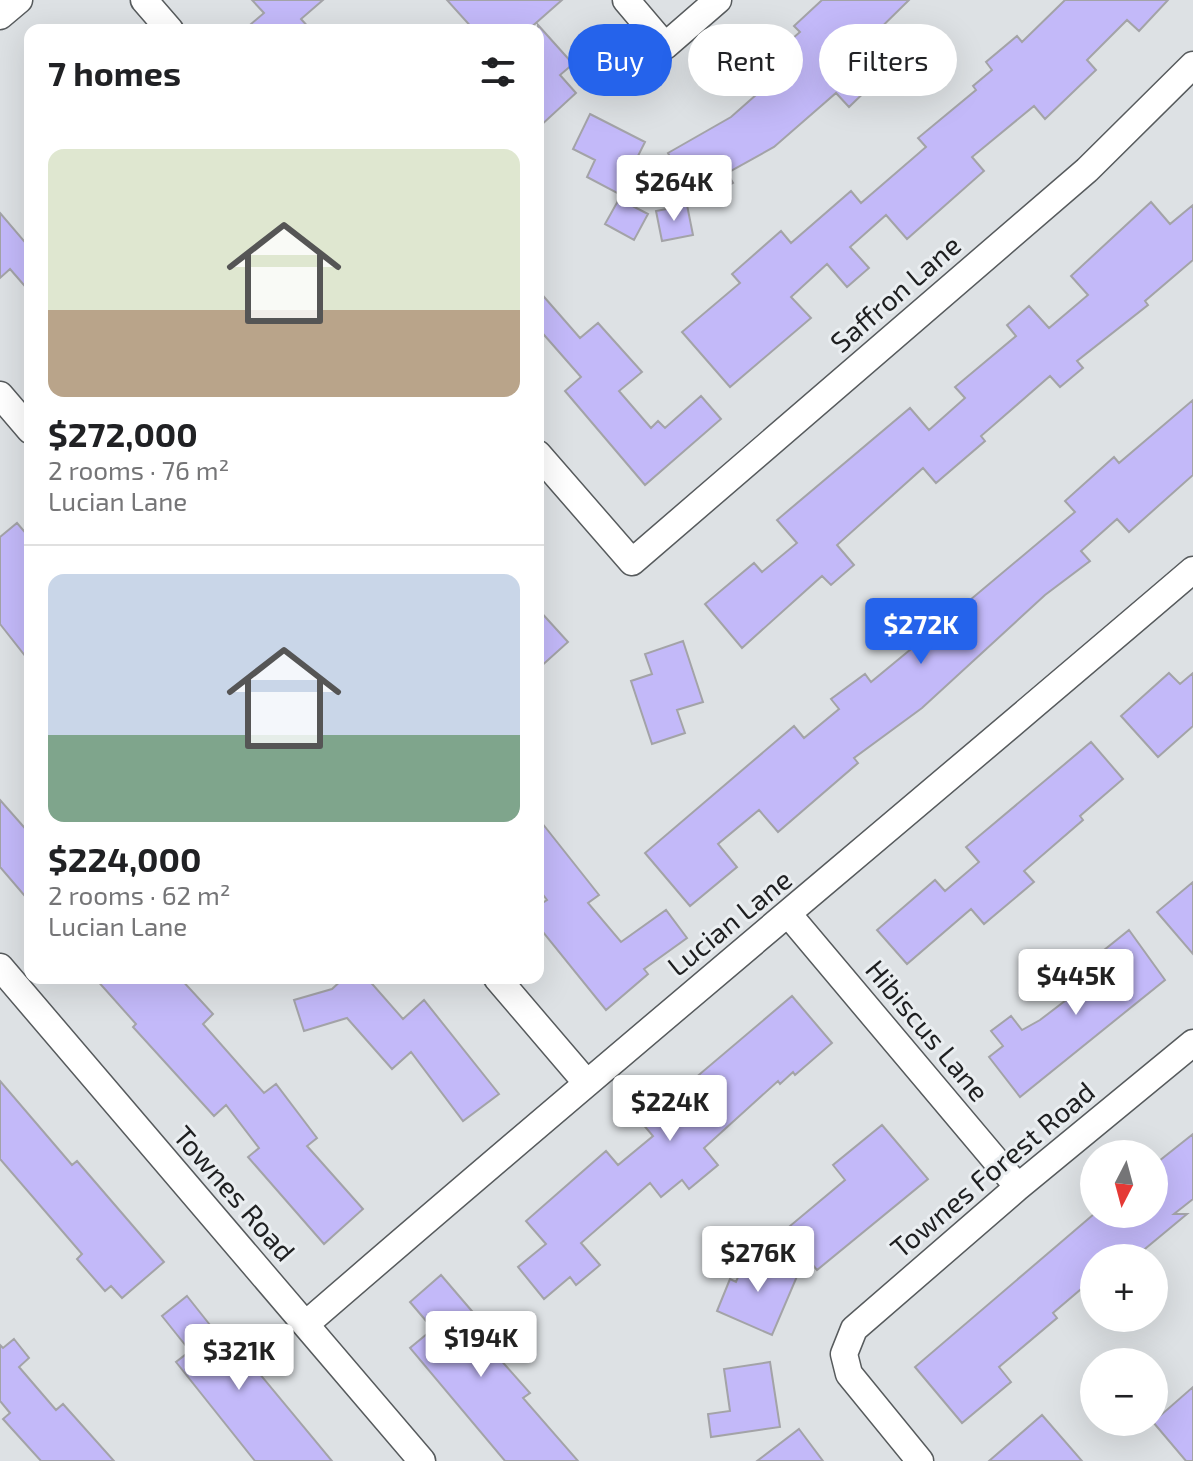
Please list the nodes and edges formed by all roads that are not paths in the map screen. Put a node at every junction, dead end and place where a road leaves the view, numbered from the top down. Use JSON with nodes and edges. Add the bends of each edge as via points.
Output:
{"nodes":[{"id":1,"x":19,"y":0,"type":"edge"},
{"id":2,"x":144,"y":0,"type":"edge"},
{"id":3,"x":626,"y":0,"type":"edge"},
{"id":4,"x":718,"y":0,"type":"edge"},
{"id":5,"x":0,"y":16,"type":"edge"},
{"id":6,"x":165,"y":24,"type":"edge"},
{"id":7,"x":1193,"y":65,"type":"edge"},
{"id":8,"x":0,"y":395,"type":"edge"},
{"id":9,"x":24,"y":423,"type":"edge"},
{"id":10,"x":544,"y":461,"type":"edge"},
{"id":11,"x":1193,"y":570,"type":"edge"},
{"id":12,"x":789,"y":915,"type":"junction"},
{"id":13,"x":0,"y":967,"type":"edge"},
{"id":14,"x":502,"y":984,"type":"edge"},
{"id":15,"x":1193,"y":1043,"type":"edge"},
{"id":16,"x":585,"y":1081,"type":"junction"},
{"id":17,"x":1018,"y":1187,"type":"junction"},
{"id":18,"x":306,"y":1324,"type":"junction"},
{"id":19,"x":422,"y":1461,"type":"edge"},
{"id":20,"x":920,"y":1461,"type":"edge"}],
"edges":[{"from":1,"to":5,"type":"street"},
{"from":2,"to":6,"type":"street"},
{"from":3,"to":4,"type":"street","via":[[665,46]]},
{"from":7,"to":10,"type":"street","name":"Saffron Lane","via":[[1087,170],[632,562]]},
{"from":8,"to":9,"type":"street"},
{"from":11,"to":12,"type":"street","name":"Lucian Lane"},
{"from":12,"to":16,"type":"street","name":"Lucian Lane"},
{"from":12,"to":17,"type":"street","name":"Hibiscus Lane"},
{"from":13,"to":18,"type":"street","name":"Townes Road"},
{"from":14,"to":16,"type":"street"},
{"from":15,"to":17,"type":"street","name":"Townes Forest Road"},
{"from":16,"to":18,"type":"street","name":"Lucian Lane"},
{"from":17,"to":20,"type":"street","name":"Townes Forest Road","via":[[854,1329],[844,1354],[849,1374]]},
{"from":18,"to":19,"type":"street","name":"Townes Road"}]}
